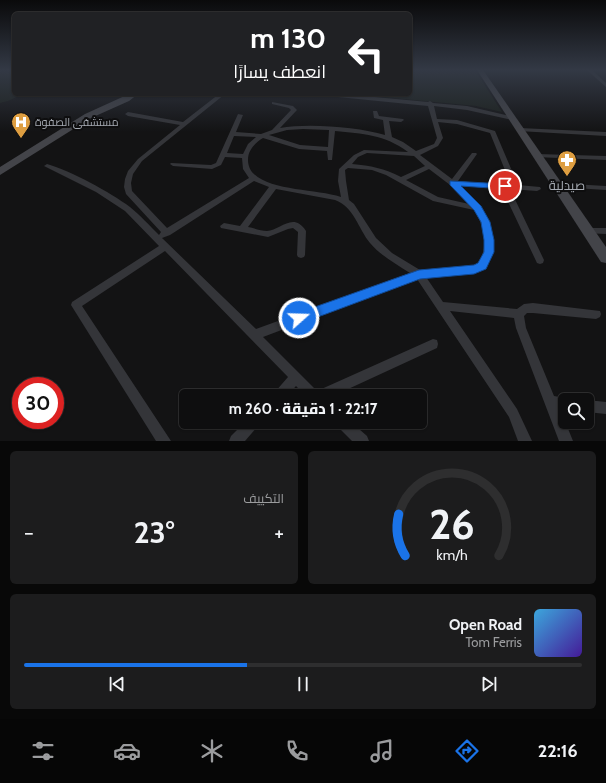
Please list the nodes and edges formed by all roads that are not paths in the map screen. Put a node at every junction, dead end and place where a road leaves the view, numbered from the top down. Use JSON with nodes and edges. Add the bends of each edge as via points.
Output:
{"nodes":[{"id":1,"x":494,"y":91,"type":"edge"},
{"id":2,"x":137,"y":96,"type":"edge"},
{"id":3,"x":219,"y":96,"type":"edge"},
{"id":4,"x":351,"y":96,"type":"edge"},
{"id":5,"x":274,"y":103,"type":"dead end"},
{"id":6,"x":430,"y":103,"type":"junction"},
{"id":7,"x":375,"y":112,"type":"dead end"},
{"id":8,"x":128,"y":114,"type":"dead end"},
{"id":9,"x":240,"y":115,"type":"dead end"},
{"id":10,"x":512,"y":118,"type":"junction"},
{"id":11,"x":386,"y":119,"type":"junction"},
{"id":12,"x":401,"y":120,"type":"dead end"},
{"id":13,"x":435,"y":120,"type":"junction"},
{"id":14,"x":74,"y":124,"type":"junction"},
{"id":15,"x":183,"y":124,"type":"junction"},
{"id":16,"x":332,"y":129,"type":"junction"},
{"id":17,"x":520,"y":130,"type":"junction"},
{"id":18,"x":273,"y":131,"type":"junction"},
{"id":19,"x":232,"y":134,"type":"junction"},
{"id":20,"x":606,"y":134,"type":"edge"},
{"id":21,"x":262,"y":136,"type":"junction"},
{"id":22,"x":389,"y":138,"type":"junction"},
{"id":23,"x":330,"y":149,"type":"junction"},
{"id":24,"x":416,"y":154,"type":"junction"},
{"id":25,"x":474,"y":154,"type":"dead end"},
{"id":26,"x":224,"y":155,"type":"junction"},
{"id":27,"x":245,"y":156,"type":"junction"},
{"id":28,"x":537,"y":156,"type":"junction"},
{"id":29,"x":606,"y":158,"type":"edge"},
{"id":30,"x":330,"y":159,"type":"dead end"},
{"id":31,"x":173,"y":164,"type":"dead end"},
{"id":32,"x":47,"y":166,"type":"dead end"},
{"id":33,"x":347,"y":166,"type":"junction"},
{"id":34,"x":430,"y":166,"type":"junction"},
{"id":35,"x":3,"y":172,"type":"edge"},
{"id":36,"x":254,"y":178,"type":"junction"},
{"id":37,"x":402,"y":179,"type":"junction"},
{"id":38,"x":453,"y":183,"type":"junction"},
{"id":39,"x":557,"y":185,"type":"junction"},
{"id":40,"x":274,"y":186,"type":"junction"},
{"id":41,"x":505,"y":186,"type":"junction"},
{"id":42,"x":515,"y":187,"type":"junction"},
{"id":43,"x":606,"y":188,"type":"edge"},
{"id":44,"x":537,"y":189,"type":"dead end"},
{"id":45,"x":345,"y":201,"type":"junction"},
{"id":46,"x":478,"y":208,"type":"junction"},
{"id":47,"x":224,"y":226,"type":"dead end"},
{"id":48,"x":242,"y":230,"type":"junction"},
{"id":49,"x":587,"y":231,"type":"junction"},
{"id":50,"x":606,"y":231,"type":"edge"},
{"id":51,"x":167,"y":232,"type":"junction"},
{"id":52,"x":158,"y":238,"type":"junction"},
{"id":53,"x":166,"y":246,"type":"junction"},
{"id":54,"x":301,"y":255,"type":"dead end"},
{"id":55,"x":606,"y":258,"type":"edge"},
{"id":56,"x":540,"y":260,"type":"dead end"},
{"id":57,"x":419,"y":274,"type":"junction"},
{"id":58,"x":441,"y":306,"type":"junction"},
{"id":59,"x":519,"y":314,"type":"junction"},
{"id":60,"x":596,"y":314,"type":"dead end"},
{"id":61,"x":254,"y":335,"type":"junction"},
{"id":62,"x":434,"y":344,"type":"dead end"},
{"id":63,"x":295,"y":378,"type":"junction"},
{"id":64,"x":285,"y":389,"type":"edge"},
{"id":65,"x":307,"y":389,"type":"edge"},
{"id":66,"x":334,"y":389,"type":"edge"},
{"id":67,"x":550,"y":402,"type":"junction"},
{"id":68,"x":558,"y":403,"type":"edge"},
{"id":69,"x":594,"y":407,"type":"edge"},
{"id":70,"x":606,"y":408,"type":"edge"},
{"id":71,"x":247,"y":429,"type":"edge"},
{"id":72,"x":349,"y":429,"type":"edge"},
{"id":73,"x":164,"y":441,"type":"edge"},
{"id":74,"x":236,"y":441,"type":"edge"},
{"id":75,"x":362,"y":441,"type":"edge"},
{"id":76,"x":525,"y":441,"type":"edge"},
{"id":77,"x":566,"y":441,"type":"edge"}],
"edges":[{"from":1,"to":10,"type":"street"},
{"from":2,"to":14,"type":"street","via":[[97,111]]},
{"from":2,"to":14,"type":"street","via":[[108,115]]},
{"from":3,"to":15,"type":"street"},
{"from":4,"to":6,"type":"street"},
{"from":5,"to":18,"type":"street","via":[[294,110]]},
{"from":6,"to":10,"type":"street","via":[[478,109]]},
{"from":6,"to":13,"type":"street"},
{"from":7,"to":11,"type":"street","via":[[377,118]]},
{"from":8,"to":15,"type":"street"},
{"from":9,"to":19,"type":"street"},
{"from":10,"to":17,"type":"street"},
{"from":11,"to":12,"type":"street"},
{"from":11,"to":22,"type":"street"},
{"from":13,"to":24,"type":"street","via":[[439,142],[432,148]]},
{"from":13,"to":42,"type":"street","via":[[457,122],[493,132]]},
{"from":14,"to":35,"type":"street"},
{"from":15,"to":51,"type":"street","via":[[132,168],[128,182],[129,192]]},
{"from":16,"to":18,"type":"street","via":[[295,128]]},
{"from":16,"to":22,"type":"street","via":[[366,132]]},
{"from":16,"to":23,"type":"street"},
{"from":17,"to":20,"type":"street"},
{"from":17,"to":28,"type":"street"},
{"from":18,"to":21,"type":"street"},
{"from":19,"to":21,"type":"street"},
{"from":19,"to":26,"type":"street"},
{"from":21,"to":23,"type":"street","via":[[299,148]]},
{"from":21,"to":27,"type":"street","via":[[250,145]]},
{"from":22,"to":24,"type":"street"},
{"from":23,"to":30,"type":"street"},
{"from":24,"to":33,"type":"street","via":[[366,151],[356,156]]},
{"from":24,"to":34,"type":"street"},
{"from":25,"to":38,"type":"street"},
{"from":26,"to":27,"type":"street"},
{"from":26,"to":31,"type":"street","via":[[220,163],[214,166]]},
{"from":27,"to":36,"type":"street","via":[[246,167]]},
{"from":28,"to":29,"type":"street"},
{"from":28,"to":39,"type":"street"},
{"from":32,"to":52,"type":"street","via":[[106,194],[128,209]]},
{"from":33,"to":37,"type":"street","via":[[373,168]]},
{"from":33,"to":45,"type":"street","via":[[342,169],[341,174]]},
{"from":34,"to":37,"type":"street"},
{"from":34,"to":38,"type":"street"},
{"from":36,"to":40,"type":"street"},
{"from":36,"to":51,"type":"street"},
{"from":37,"to":46,"type":"street","via":[[436,199]]},
{"from":38,"to":41,"type":"street"},
{"from":38,"to":46,"type":"street"},
{"from":39,"to":43,"type":"street"},
{"from":39,"to":49,"type":"street"},
{"from":40,"to":45,"type":"street"},
{"from":40,"to":48,"type":"street"},
{"from":41,"to":42,"type":"street"},
{"from":41,"to":56,"type":"street"},
{"from":42,"to":44,"type":"street"},
{"from":45,"to":57,"type":"street","via":[[373,240]]},
{"from":46,"to":57,"type":"street","via":[[485,222],[489,240],[489,252],[482,266]]},
{"from":47,"to":48,"type":"street"},
{"from":48,"to":54,"type":"street","via":[[268,234],[283,226],[298,227],[302,231]]},
{"from":49,"to":50,"type":"street"},
{"from":49,"to":55,"type":"street"},
{"from":51,"to":52,"type":"street"},
{"from":52,"to":53,"type":"street"},
{"from":53,"to":61,"type":"street"},
{"from":53,"to":73,"type":"street","via":[[76,305]]},
{"from":57,"to":58,"type":"street"},
{"from":57,"to":61,"type":"street"},
{"from":58,"to":59,"type":"street"},
{"from":58,"to":76,"type":"street","via":[[512,413]]},
{"from":59,"to":60,"type":"street","via":[[524,309],[533,308]]},
{"from":59,"to":67,"type":"street","via":[[521,328]]},
{"from":61,"to":63,"type":"street"},
{"from":62,"to":66,"type":"street"},
{"from":63,"to":64,"type":"street"},
{"from":63,"to":65,"type":"street"},
{"from":67,"to":68,"type":"street"},
{"from":67,"to":77,"type":"street"},
{"from":69,"to":70,"type":"street"},
{"from":71,"to":74,"type":"street"},
{"from":72,"to":75,"type":"street"}]}
